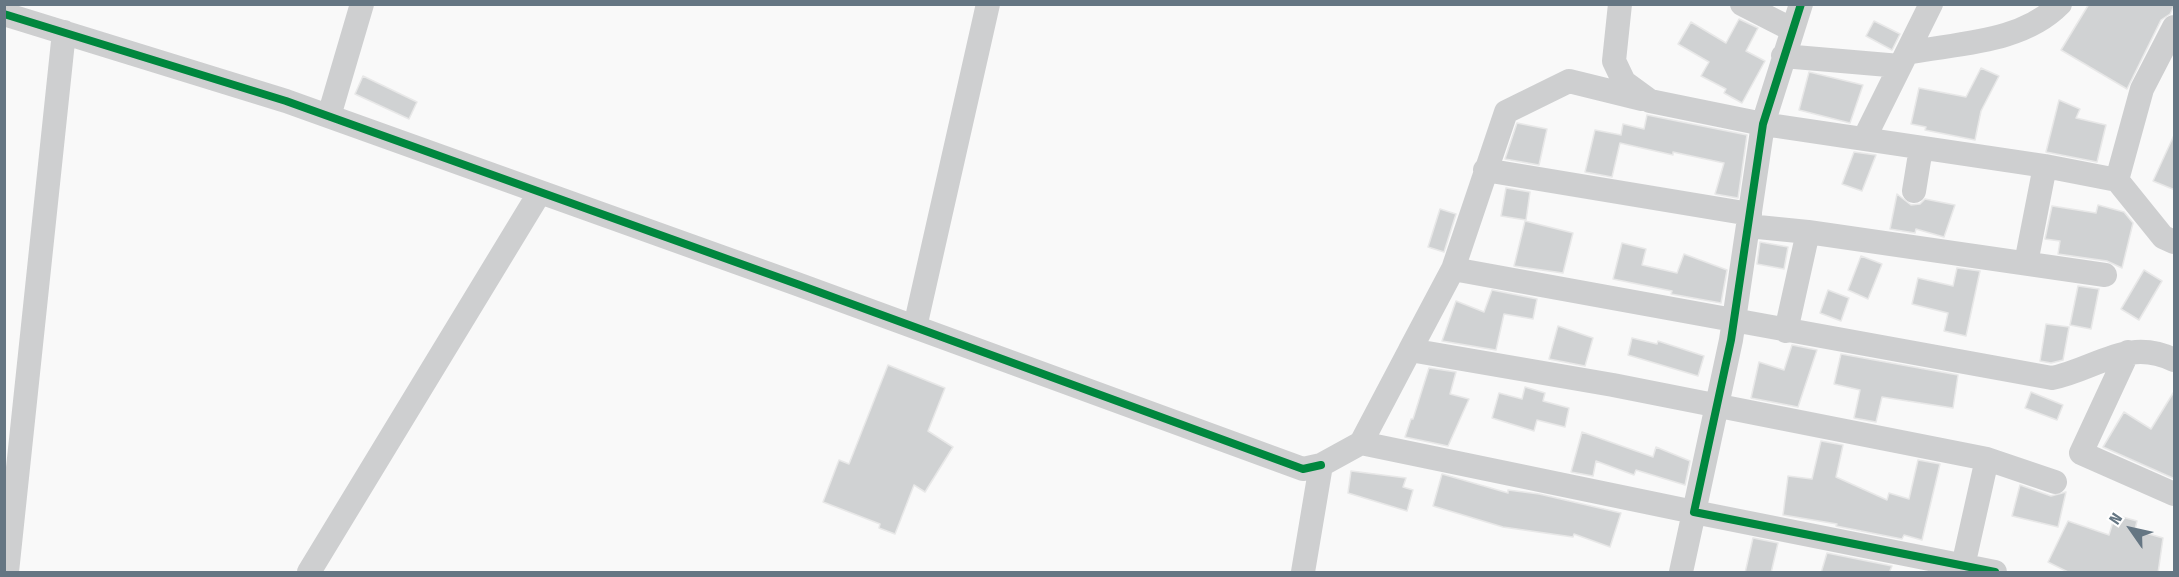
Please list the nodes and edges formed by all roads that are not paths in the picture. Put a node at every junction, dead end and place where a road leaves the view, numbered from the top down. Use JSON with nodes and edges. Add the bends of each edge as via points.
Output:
{"nodes":[{"id":1,"x":362,"y":4,"type":"edge"},
{"id":2,"x":988,"y":4,"type":"edge"},
{"id":3,"x":1620,"y":4,"type":"edge"},
{"id":4,"x":1742,"y":4,"type":"edge"},
{"id":5,"x":1801,"y":4,"type":"edge"},
{"id":6,"x":1931,"y":4,"type":"edge"},
{"id":7,"x":2060,"y":4,"type":"edge"},
{"id":8,"x":4,"y":14,"type":"edge"},
{"id":9,"x":2175,"y":27,"type":"edge"},
{"id":10,"x":1791,"y":29,"type":"junction"},
{"id":11,"x":64,"y":32,"type":"junction"},
{"id":12,"x":1783,"y":56,"type":"junction"},
{"id":13,"x":1904,"y":59,"type":"junction"},
{"id":14,"x":1650,"y":101,"type":"junction"},
{"id":15,"x":329,"y":116,"type":"junction"},
{"id":16,"x":1763,"y":124,"type":"junction"},
{"id":17,"x":1864,"y":139,"type":"junction"},
{"id":18,"x":1921,"y":147,"type":"junction"},
{"id":19,"x":2045,"y":166,"type":"junction"},
{"id":20,"x":1485,"y":170,"type":"junction"},
{"id":21,"x":2117,"y":180,"type":"junction"},
{"id":22,"x":1914,"y":191,"type":"dead end"},
{"id":23,"x":540,"y":192,"type":"junction"},
{"id":24,"x":1749,"y":220,"type":"junction"},
{"id":25,"x":1808,"y":232,"type":"junction"},
{"id":26,"x":2175,"y":242,"type":"edge"},
{"id":27,"x":2026,"y":263,"type":"junction"},
{"id":28,"x":1453,"y":269,"type":"junction"},
{"id":29,"x":2105,"y":275,"type":"dead end"},
{"id":30,"x":1734,"y":322,"type":"junction"},
{"id":31,"x":915,"y":327,"type":"junction"},
{"id":32,"x":1786,"y":331,"type":"junction"},
{"id":33,"x":1410,"y":350,"type":"junction"},
{"id":34,"x":2128,"y":351,"type":"junction"},
{"id":35,"x":2175,"y":360,"type":"edge"},
{"id":36,"x":1717,"y":405,"type":"junction"},
{"id":37,"x":1361,"y":443,"type":"junction"},
{"id":38,"x":1987,"y":459,"type":"junction"},
{"id":39,"x":1321,"y":465,"type":"junction"},
{"id":40,"x":2055,"y":482,"type":"dead end"},
{"id":41,"x":2175,"y":494,"type":"edge"},
{"id":42,"x":1694,"y":512,"type":"junction"},
{"id":43,"x":1983,"y":570,"type":"edge"},
{"id":44,"x":7,"y":573,"type":"edge"},
{"id":45,"x":309,"y":573,"type":"edge"},
{"id":46,"x":1303,"y":573,"type":"edge"},
{"id":47,"x":1681,"y":573,"type":"edge"}],
"edges":[{"from":1,"to":15,"type":"street"},
{"from":2,"to":31,"type":"street"},
{"from":3,"to":14,"type":"street","via":[[1614,61],[1623,82]]},
{"from":4,"to":10,"type":"street"},
{"from":5,"to":10,"type":"street"},
{"from":6,"to":13,"type":"street"},
{"from":7,"to":13,"type":"street","via":[[2046,18],[2019,32]]},
{"from":8,"to":11,"type":"street"},
{"from":9,"to":21,"type":"street","via":[[2142,89]]},
{"from":10,"to":12,"type":"street"},
{"from":11,"to":15,"type":"street"},
{"from":11,"to":44,"type":"street"},
{"from":12,"to":13,"type":"street"},
{"from":12,"to":16,"type":"street"},
{"from":13,"to":17,"type":"street"},
{"from":14,"to":16,"type":"street"},
{"from":14,"to":20,"type":"street","via":[[1569,81],[1506,112]]},
{"from":15,"to":23,"type":"street"},
{"from":16,"to":17,"type":"street"},
{"from":16,"to":24,"type":"street"},
{"from":17,"to":18,"type":"street"},
{"from":18,"to":19,"type":"street"},
{"from":18,"to":22,"type":"street"},
{"from":19,"to":21,"type":"street"},
{"from":19,"to":27,"type":"street"},
{"from":20,"to":24,"type":"street"},
{"from":20,"to":28,"type":"street"},
{"from":21,"to":26,"type":"street","via":[[2163,237]]},
{"from":23,"to":31,"type":"street"},
{"from":23,"to":45,"type":"street"},
{"from":24,"to":25,"type":"street"},
{"from":24,"to":30,"type":"street"},
{"from":25,"to":27,"type":"street"},
{"from":25,"to":32,"type":"street"},
{"from":27,"to":29,"type":"street"},
{"from":28,"to":30,"type":"street"},
{"from":28,"to":33,"type":"street"},
{"from":30,"to":32,"type":"street"},
{"from":30,"to":36,"type":"street"},
{"from":31,"to":39,"type":"street","via":[[1303,470]]},
{"from":32,"to":34,"type":"street","via":[[2052,378],[2074,374]]},
{"from":33,"to":36,"type":"street"},
{"from":33,"to":37,"type":"street"},
{"from":34,"to":35,"type":"street","via":[[2160,353]]},
{"from":34,"to":41,"type":"street","via":[[2080,453]]},
{"from":36,"to":38,"type":"street"},
{"from":36,"to":42,"type":"street"},
{"from":37,"to":39,"type":"street"},
{"from":37,"to":42,"type":"street"},
{"from":38,"to":40,"type":"street"},
{"from":38,"to":43,"type":"street"},
{"from":39,"to":46,"type":"street"},
{"from":42,"to":43,"type":"street"},
{"from":42,"to":47,"type":"street"}]}
